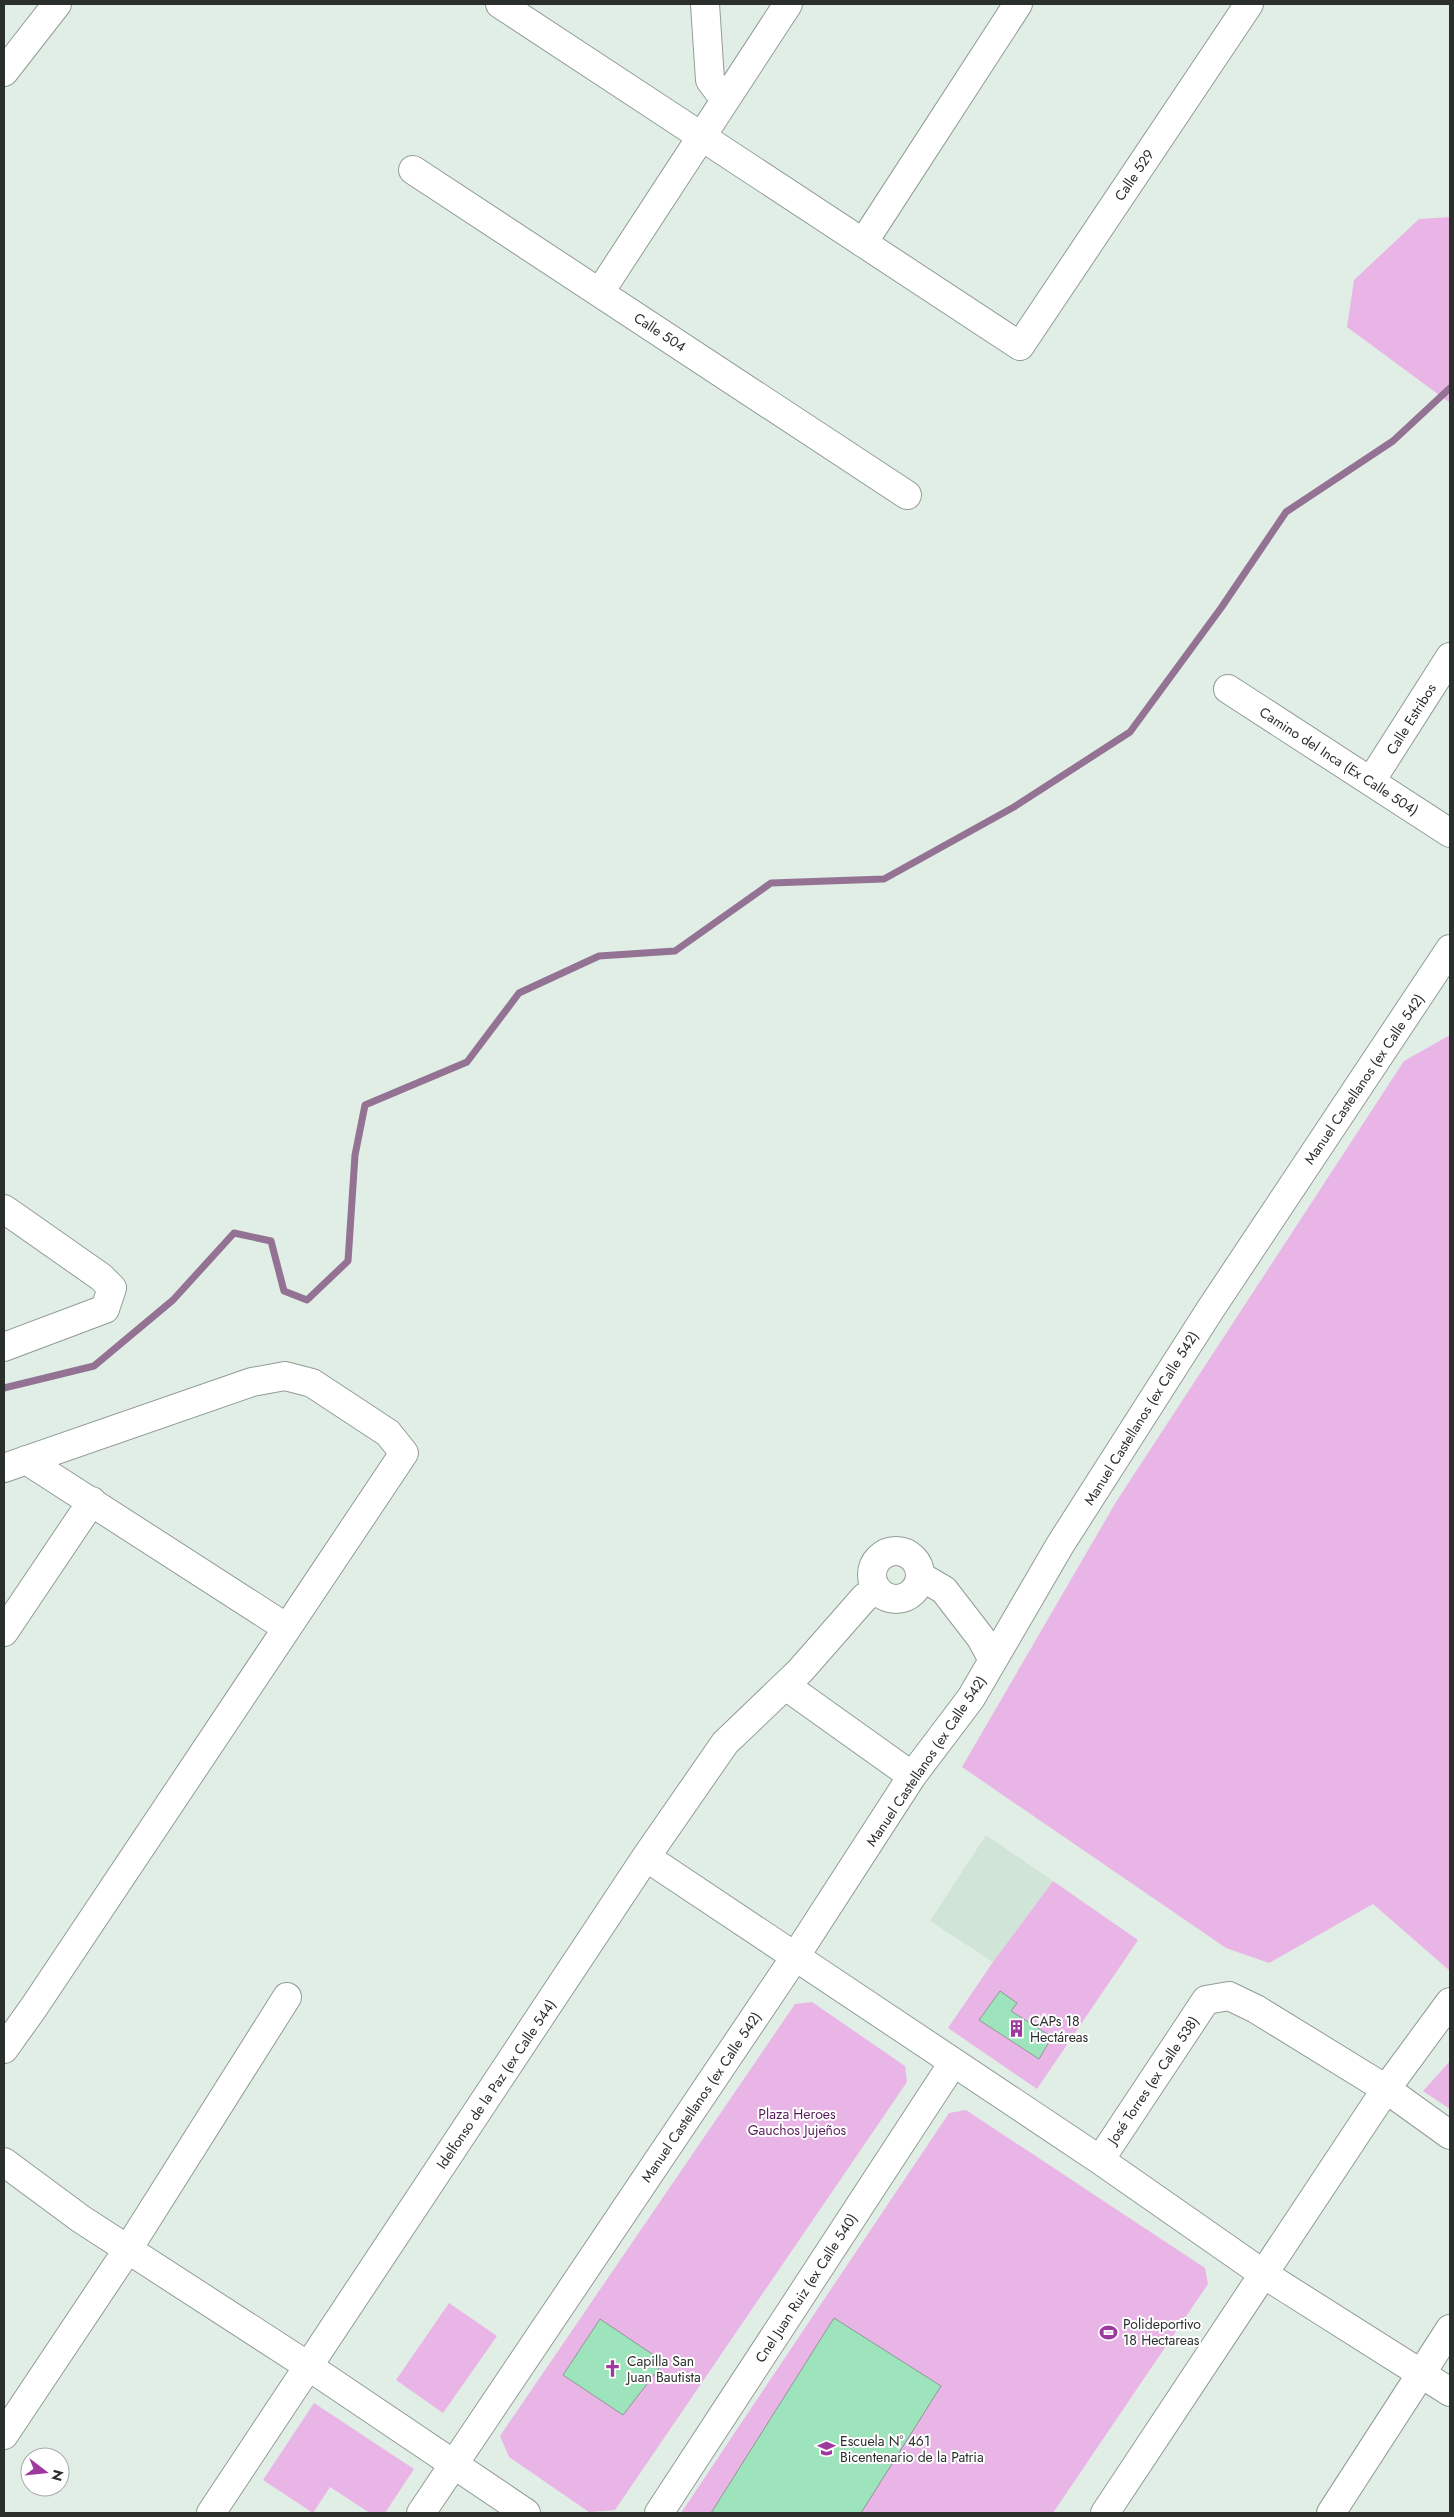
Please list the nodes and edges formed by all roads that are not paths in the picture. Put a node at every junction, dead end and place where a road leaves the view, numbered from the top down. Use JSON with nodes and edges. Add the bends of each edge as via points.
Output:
{"nodes":[{"id":1,"x":57,"y":4,"type":"edge"},
{"id":2,"x":500,"y":4,"type":"edge"},
{"id":3,"x":705,"y":4,"type":"edge"},
{"id":4,"x":788,"y":4,"type":"edge"},
{"id":5,"x":1018,"y":4,"type":"edge"},
{"id":6,"x":1249,"y":4,"type":"edge"},
{"id":7,"x":4,"y":72,"type":"edge"},
{"id":8,"x":725,"y":100,"type":"junction"},
{"id":9,"x":702,"y":137,"type":"junction"},
{"id":10,"x":413,"y":170,"type":"dead end"},
{"id":11,"x":863,"y":243,"type":"junction"},
{"id":12,"x":600,"y":292,"type":"junction"},
{"id":13,"x":907,"y":495,"type":"dead end"},
{"id":14,"x":1450,"y":657,"type":"edge"},
{"id":15,"x":1228,"y":689,"type":"dead end"},
{"id":16,"x":1372,"y":781,"type":"junction"},
{"id":17,"x":1450,"y":833,"type":"edge"},
{"id":18,"x":1450,"y":949,"type":"edge"},
{"id":19,"x":4,"y":1209,"type":"edge"},
{"id":20,"x":4,"y":1347,"type":"edge"},
{"id":21,"x":15,"y":1464,"type":"edge"},
{"id":22,"x":92,"y":1501,"type":"junction"},
{"id":23,"x":920,"y":1576,"type":"junction"},
{"id":24,"x":878,"y":1590,"type":"junction"},
{"id":25,"x":287,"y":1628,"type":"junction"},
{"id":26,"x":4,"y":1632,"type":"edge"},
{"id":27,"x":993,"y":1660,"type":"junction"},
{"id":28,"x":793,"y":1678,"type":"junction"},
{"id":29,"x":912,"y":1776,"type":"junction"},
{"id":30,"x":646,"y":1857,"type":"junction"},
{"id":31,"x":795,"y":1957,"type":"junction"},
{"id":32,"x":286,"y":1997,"type":"dead end"},
{"id":33,"x":1450,"y":2002,"type":"edge"},
{"id":34,"x":4,"y":2049,"type":"edge"},
{"id":35,"x":953,"y":2063,"type":"junction"},
{"id":36,"x":1386,"y":2089,"type":"junction"},
{"id":37,"x":1450,"y":2135,"type":"edge"},
{"id":38,"x":1100,"y":2160,"type":"junction"},
{"id":39,"x":4,"y":2162,"type":"edge"},
{"id":40,"x":128,"y":2249,"type":"junction"},
{"id":41,"x":1262,"y":2273,"type":"junction"},
{"id":42,"x":1450,"y":2329,"type":"edge"},
{"id":43,"x":308,"y":2366,"type":"junction"},
{"id":44,"x":1421,"y":2374,"type":"junction"},
{"id":45,"x":1450,"y":2392,"type":"edge"},
{"id":46,"x":4,"y":2435,"type":"edge"},
{"id":47,"x":452,"y":2464,"type":"junction"},
{"id":48,"x":211,"y":2513,"type":"edge"},
{"id":49,"x":421,"y":2513,"type":"edge"},
{"id":50,"x":526,"y":2513,"type":"edge"},
{"id":51,"x":659,"y":2513,"type":"edge"},
{"id":52,"x":1105,"y":2513,"type":"edge"},
{"id":53,"x":1331,"y":2513,"type":"edge"}],
"edges":[{"from":1,"to":7,"type":"street"},
{"from":2,"to":9,"type":"street"},
{"from":3,"to":8,"type":"street","via":[[710,80]]},
{"from":4,"to":8,"type":"street"},
{"from":5,"to":11,"type":"street"},
{"from":6,"to":11,"type":"street","name":"Calle 529","via":[[1020,346]]},
{"from":8,"to":9,"type":"street"},
{"from":9,"to":11,"type":"street"},
{"from":9,"to":12,"type":"street"},
{"from":10,"to":12,"type":"street","name":"Calle 504"},
{"from":12,"to":13,"type":"street","name":"Calle 504"},
{"from":14,"to":16,"type":"street","name":"Calle Estribos"},
{"from":15,"to":16,"type":"street","name":"Camino del Inca (Ex Calle 504)"},
{"from":16,"to":17,"type":"street","name":"Camino del Inca (Ex Calle 504)"},
{"from":18,"to":27,"type":"street","name":"Manuel Castellanos (ex Calle 542)","via":[[1210,1310],[1060,1545]]},
{"from":19,"to":20,"type":"street","via":[[112,1288],[105,1308]]},
{"from":21,"to":22,"type":"street"},
{"from":21,"to":25,"type":"street","via":[[252,1382],[285,1376],[312,1383],[388,1433],[404,1453]]},
{"from":22,"to":25,"type":"street"},
{"from":22,"to":26,"type":"street"},
{"from":23,"to":24,"type":"street","via":[[914,1591],[907,1596],[891,1598]]},
{"from":23,"to":24,"type":"street","via":[[916,1561],[911,1556],[904,1552],[889,1552],[873,1568]]},
{"from":23,"to":27,"type":"street","via":[[944,1590],[981,1638]]},
{"from":24,"to":28,"type":"street","name":"Idelfonso de la Paz (ex Calle 544)","via":[[865,1597]]},
{"from":25,"to":34,"type":"street"},
{"from":27,"to":29,"type":"street","name":"Manuel Castellanos (ex Calle 542)","via":[[971,1698]]},
{"from":28,"to":29,"type":"street"},
{"from":28,"to":30,"type":"street","name":"Idelfonso de la Paz (ex Calle 544)","via":[[725,1744]]},
{"from":29,"to":31,"type":"street","name":"Manuel Castellanos (ex Calle 542)"},
{"from":30,"to":31,"type":"street"},
{"from":30,"to":43,"type":"street","name":"Idelfonso de la Paz (ex Calle 544)"},
{"from":31,"to":35,"type":"street"},
{"from":31,"to":47,"type":"street","name":"Manuel Castellanos (ex Calle 542)"},
{"from":32,"to":40,"type":"street"},
{"from":33,"to":36,"type":"street"},
{"from":35,"to":38,"type":"street"},
{"from":35,"to":51,"type":"street","name":"Cnel Juan Ruiz (ex Calle 540)"},
{"from":36,"to":37,"type":"street"},
{"from":36,"to":38,"type":"street","name":"José Torres (ex Calle 538)","via":[[1256,2009],[1229,1996],[1206,2000]]},
{"from":36,"to":41,"type":"street"},
{"from":38,"to":41,"type":"street"},
{"from":39,"to":40,"type":"street"},
{"from":40,"to":43,"type":"street"},
{"from":40,"to":46,"type":"street"},
{"from":41,"to":44,"type":"street"},
{"from":41,"to":52,"type":"street"},
{"from":42,"to":44,"type":"street"},
{"from":43,"to":47,"type":"street"},
{"from":43,"to":48,"type":"street","name":"Idelfonso de la Paz (ex Calle 544)"},
{"from":44,"to":45,"type":"street"},
{"from":44,"to":53,"type":"street"},
{"from":47,"to":49,"type":"street","name":"Manuel Castellanos (ex Calle 542)"},
{"from":47,"to":50,"type":"street"}]}
